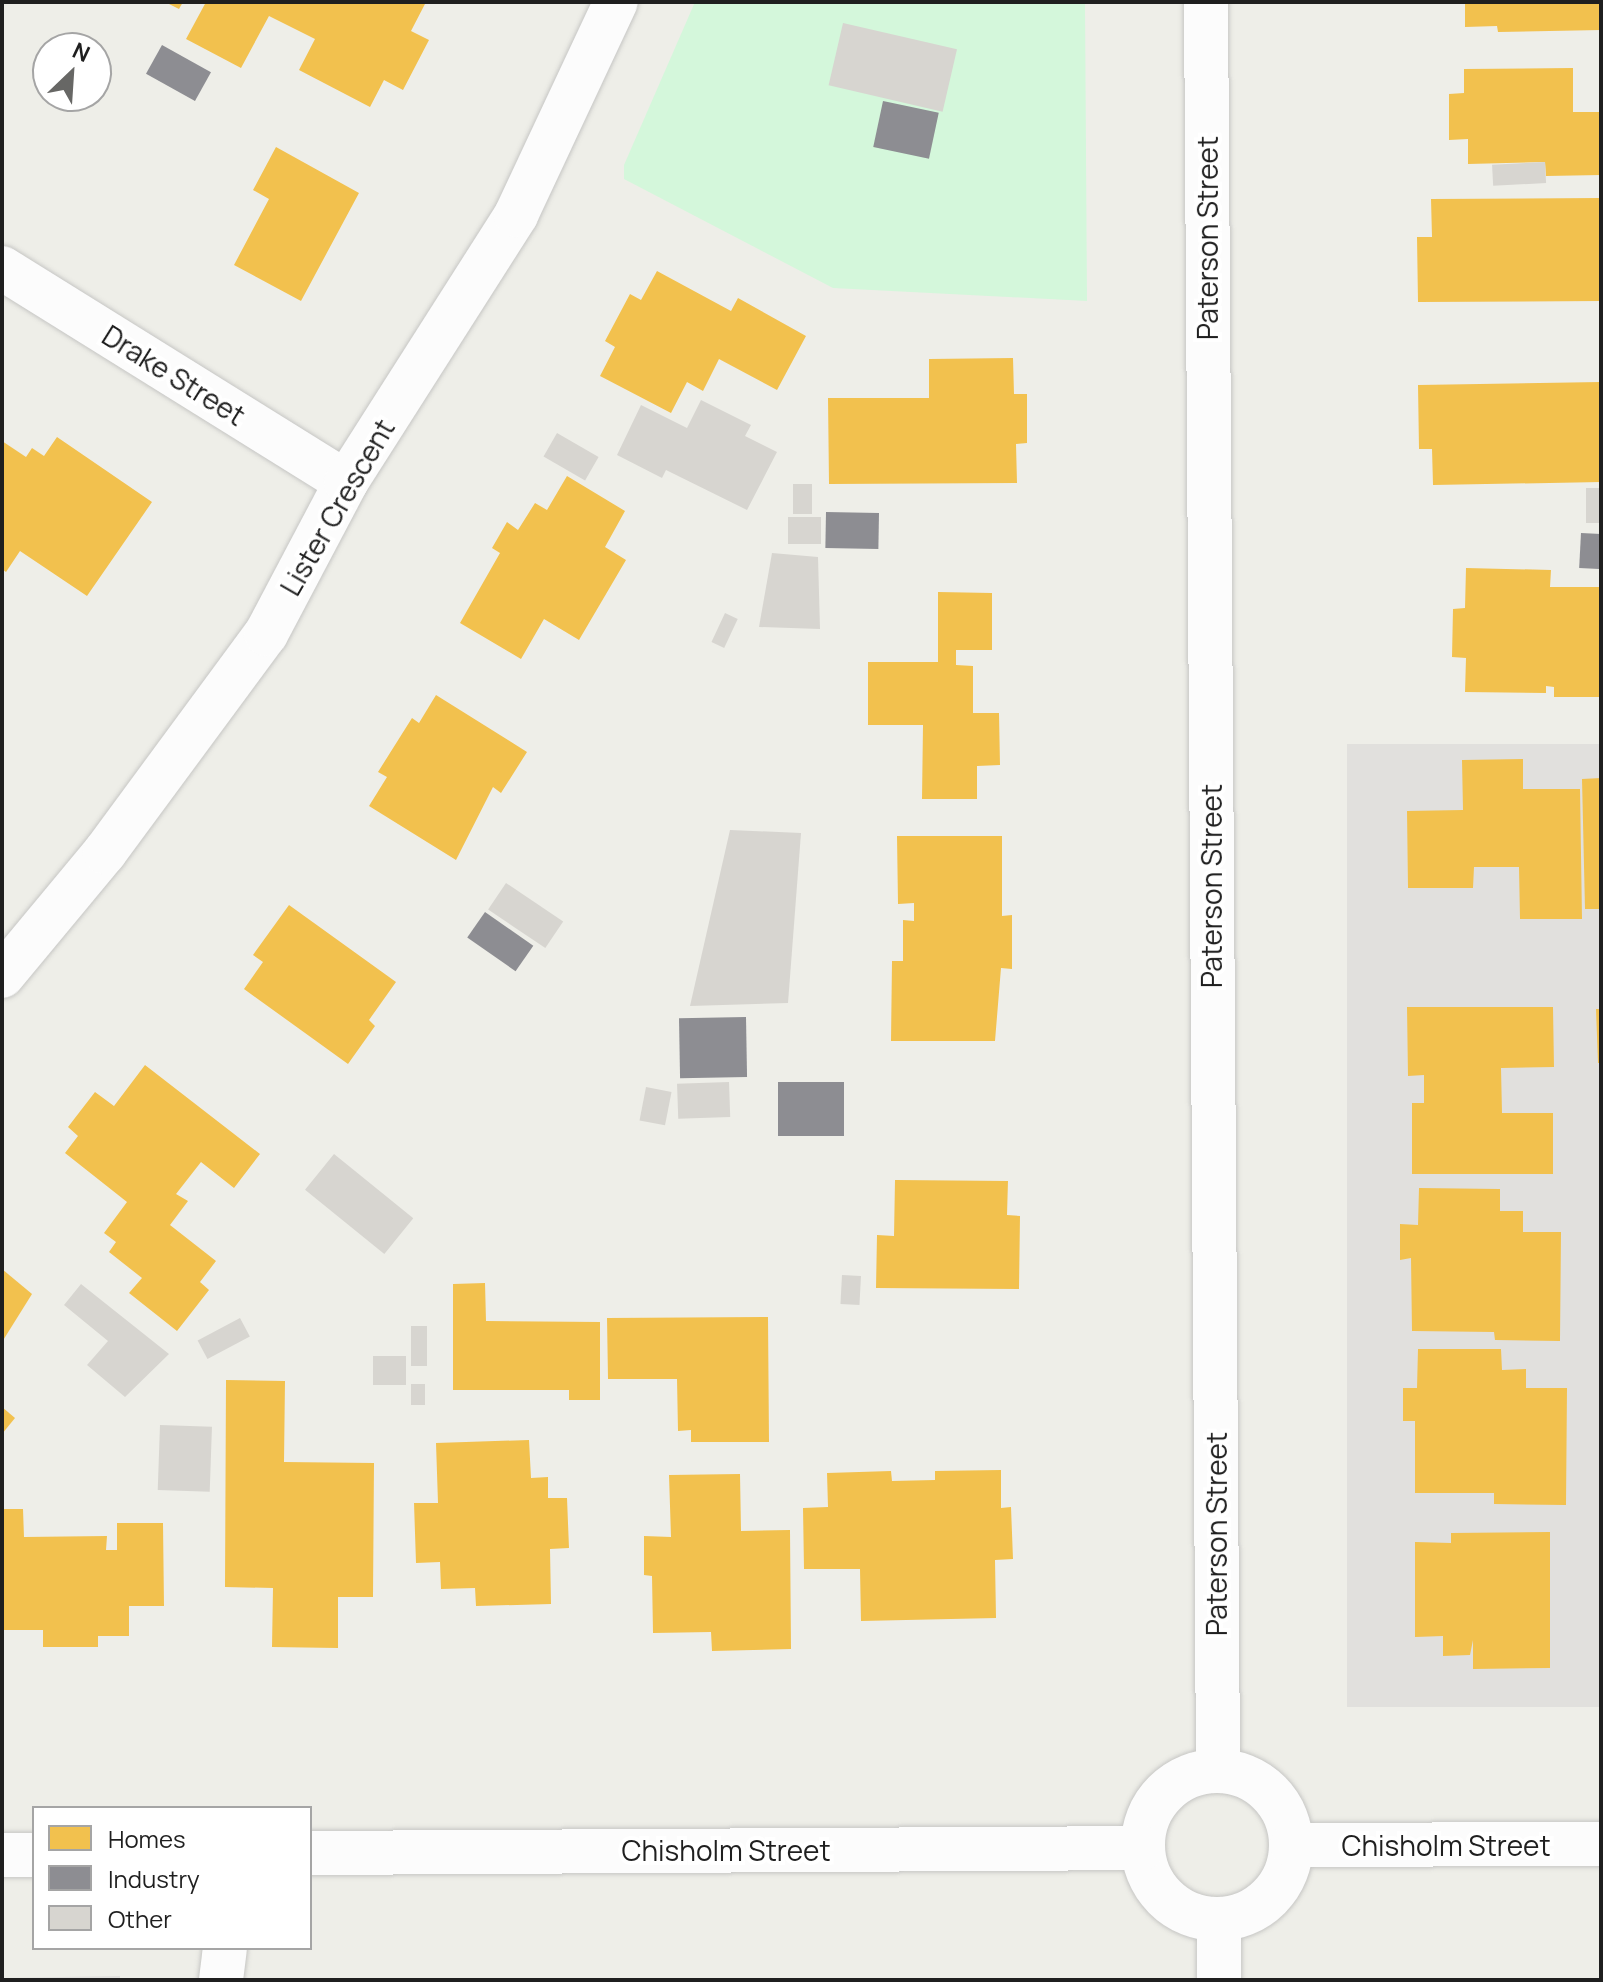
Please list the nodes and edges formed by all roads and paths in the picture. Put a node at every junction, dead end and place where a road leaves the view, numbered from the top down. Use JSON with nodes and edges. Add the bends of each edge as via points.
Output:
{"nodes":[{"id":1,"x":616,"y":2,"type":"edge"},
{"id":2,"x":1206,"y":2,"type":"edge"},
{"id":3,"x":2,"y":268,"type":"edge"},
{"id":4,"x":346,"y":482,"type":"junction"},
{"id":5,"x":2,"y":976,"type":"edge"},
{"id":6,"x":1218,"y":1771,"type":"junction"},
{"id":7,"x":1601,"y":1844,"type":"edge"},
{"id":8,"x":1292,"y":1845,"type":"junction"},
{"id":9,"x":1143,"y":1848,"type":"junction"},
{"id":10,"x":312,"y":1853,"type":"edge"},
{"id":11,"x":2,"y":1855,"type":"edge"},
{"id":12,"x":32,"y":1855,"type":"edge"},
{"id":13,"x":1219,"y":1920,"type":"junction"},
{"id":14,"x":225,"y":1950,"type":"edge"},
{"id":15,"x":221,"y":1980,"type":"edge"},
{"id":16,"x":1219,"y":1980,"type":"edge"}],
"edges":[{"from":1,"to":4,"type":"street","name":"Lister Crescent","via":[[516,215]]},
{"from":2,"to":6,"type":"street","name":"Paterson Street"},
{"from":3,"to":4,"type":"street","name":"Drake Street"},
{"from":4,"to":5,"type":"street","name":"Lister Crescent","via":[[266,634],[105,852]]},
{"from":6,"to":8,"type":"street","via":[[1240,1775],[1278,1801]]},
{"from":6,"to":9,"type":"street","via":[[1173,1785],[1145,1825]]},
{"from":7,"to":8,"type":"street","name":"Chisholm Street"},
{"from":8,"to":13,"type":"street","via":[[1279,1889],[1262,1905]]},
{"from":9,"to":10,"type":"street","name":"Chisholm Street"},
{"from":9,"to":13,"type":"street","via":[[1147,1871],[1175,1907]]},
{"from":11,"to":12,"type":"street"},
{"from":13,"to":16,"type":"street"},
{"from":14,"to":15,"type":"street"}]}
